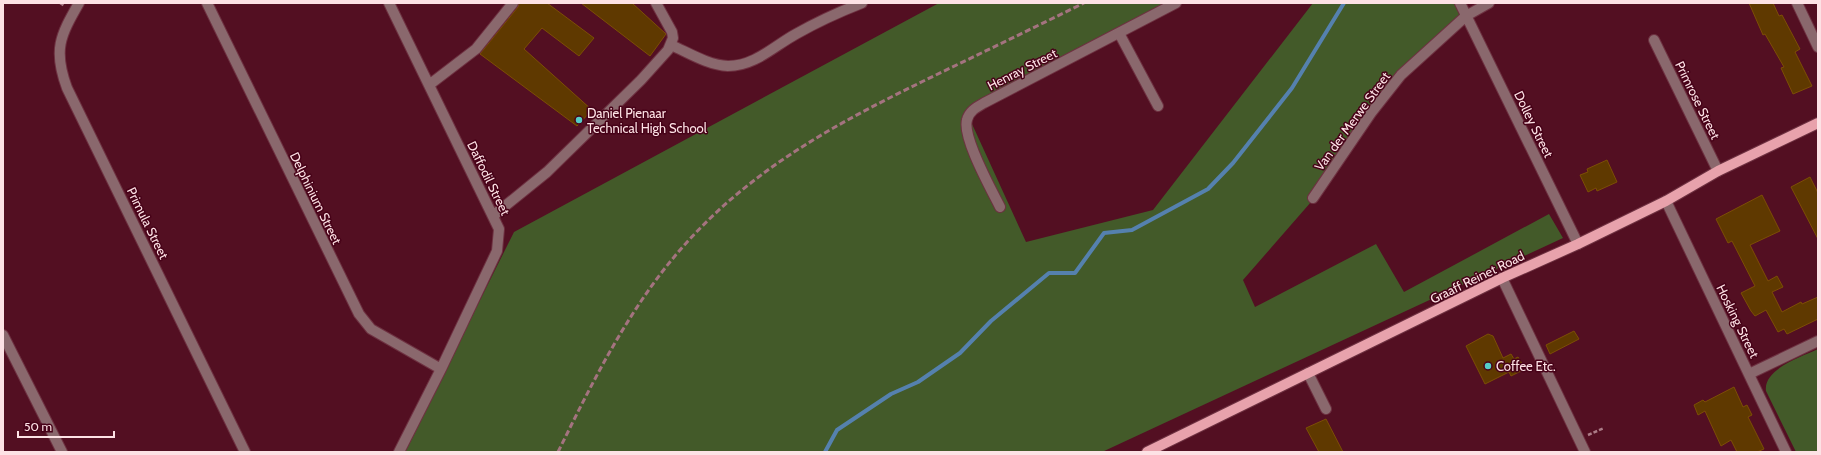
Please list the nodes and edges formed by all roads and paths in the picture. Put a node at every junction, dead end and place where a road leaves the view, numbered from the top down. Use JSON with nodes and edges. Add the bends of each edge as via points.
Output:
{"nodes":[{"id":1,"x":79,"y":3,"type":"edge"},
{"id":2,"x":207,"y":3,"type":"edge"},
{"id":3,"x":389,"y":3,"type":"edge"},
{"id":4,"x":513,"y":3,"type":"edge"},
{"id":5,"x":656,"y":3,"type":"edge"},
{"id":6,"x":862,"y":3,"type":"edge"},
{"id":7,"x":1176,"y":3,"type":"edge"},
{"id":8,"x":1460,"y":3,"type":"edge"},
{"id":9,"x":1489,"y":3,"type":"edge"},
{"id":10,"x":1797,"y":3,"type":"edge"},
{"id":11,"x":1466,"y":16,"type":"junction"},
{"id":12,"x":1120,"y":33,"type":"junction"},
{"id":13,"x":1654,"y":40,"type":"dead end"},
{"id":14,"x":671,"y":45,"type":"junction"},
{"id":15,"x":1818,"y":47,"type":"edge"},
{"id":16,"x":429,"y":84,"type":"junction"},
{"id":17,"x":1158,"y":106,"type":"dead end"},
{"id":18,"x":1818,"y":123,"type":"edge"},
{"id":19,"x":1718,"y":171,"type":"junction"},
{"id":20,"x":1313,"y":198,"type":"dead end"},
{"id":21,"x":1666,"y":201,"type":"junction"},
{"id":22,"x":1000,"y":206,"type":"dead end"},
{"id":23,"x":494,"y":216,"type":"junction"},
{"id":24,"x":1578,"y":244,"type":"junction"},
{"id":25,"x":1502,"y":278,"type":"junction"},
{"id":26,"x":3,"y":335,"type":"edge"},
{"id":27,"x":1818,"y":341,"type":"edge"},
{"id":28,"x":441,"y":370,"type":"junction"},
{"id":29,"x":1308,"y":373,"type":"junction"},
{"id":30,"x":1749,"y":374,"type":"junction"},
{"id":31,"x":1326,"y":409,"type":"dead end"},
{"id":32,"x":1604,"y":428,"type":"dead end"},
{"id":33,"x":1586,"y":436,"type":"dead end"},
{"id":34,"x":62,"y":452,"type":"edge"},
{"id":35,"x":245,"y":452,"type":"edge"},
{"id":36,"x":399,"y":452,"type":"edge"},
{"id":37,"x":1147,"y":452,"type":"edge"},
{"id":38,"x":1585,"y":452,"type":"edge"},
{"id":39,"x":1786,"y":452,"type":"edge"}],
"edges":[{"from":1,"to":35,"type":"street","name":"Primula Street","via":[[62,35],[59,59],[61,73]]},
{"from":2,"to":28,"type":"street","name":"Delphinium Street","via":[[359,314],[371,328]]},
{"from":3,"to":16,"type":"street","name":"Daffodil Street"},
{"from":4,"to":16,"type":"street","via":[[476,49]]},
{"from":5,"to":14,"type":"street","via":[[672,32]]},
{"from":6,"to":14,"type":"street","via":[[794,34],[759,58],[738,65],[711,63]]},
{"from":7,"to":12,"type":"street","name":"Henray Street"},
{"from":8,"to":11,"type":"street"},
{"from":9,"to":11,"type":"street","name":"Van der Merwe Street"},
{"from":10,"to":15,"type":"street"},
{"from":11,"to":20,"type":"street","name":"Van der Merwe Street","via":[[1388,90]]},
{"from":11,"to":24,"type":"street","name":"Dolley Street"},
{"from":12,"to":17,"type":"street"},
{"from":12,"to":22,"type":"street","name":"Henray Street","via":[[984,103],[967,118],[967,133]]},
{"from":13,"to":19,"type":"street","name":"Primrose Street"},
{"from":14,"to":23,"type":"street","via":[[641,80],[547,172]]},
{"from":16,"to":23,"type":"street","name":"Daffodil Street"},
{"from":18,"to":19,"type":"main road","name":"Graaff Reinet Road"},
{"from":19,"to":21,"type":"main road","name":"Graaff Reinet Road"},
{"from":21,"to":24,"type":"main road","name":"Graaff Reinet Road"},
{"from":21,"to":30,"type":"street","name":"Hosking Street"},
{"from":23,"to":28,"type":"street","name":"Daffodil Street","via":[[499,229],[497,251]]},
{"from":24,"to":25,"type":"main road","name":"Graaff Reinet Road"},
{"from":25,"to":29,"type":"main road","name":"Graaff Reinet Road"},
{"from":25,"to":38,"type":"street"},
{"from":26,"to":34,"type":"street"},
{"from":27,"to":30,"type":"street"},
{"from":28,"to":36,"type":"street","name":"Daffodil Street"},
{"from":29,"to":31,"type":"street"},
{"from":29,"to":37,"type":"main road","name":"Graaff Reinet Road"},
{"from":30,"to":39,"type":"street","name":"Hosking Street"},
{"from":32,"to":33,"type":"path"}]}
